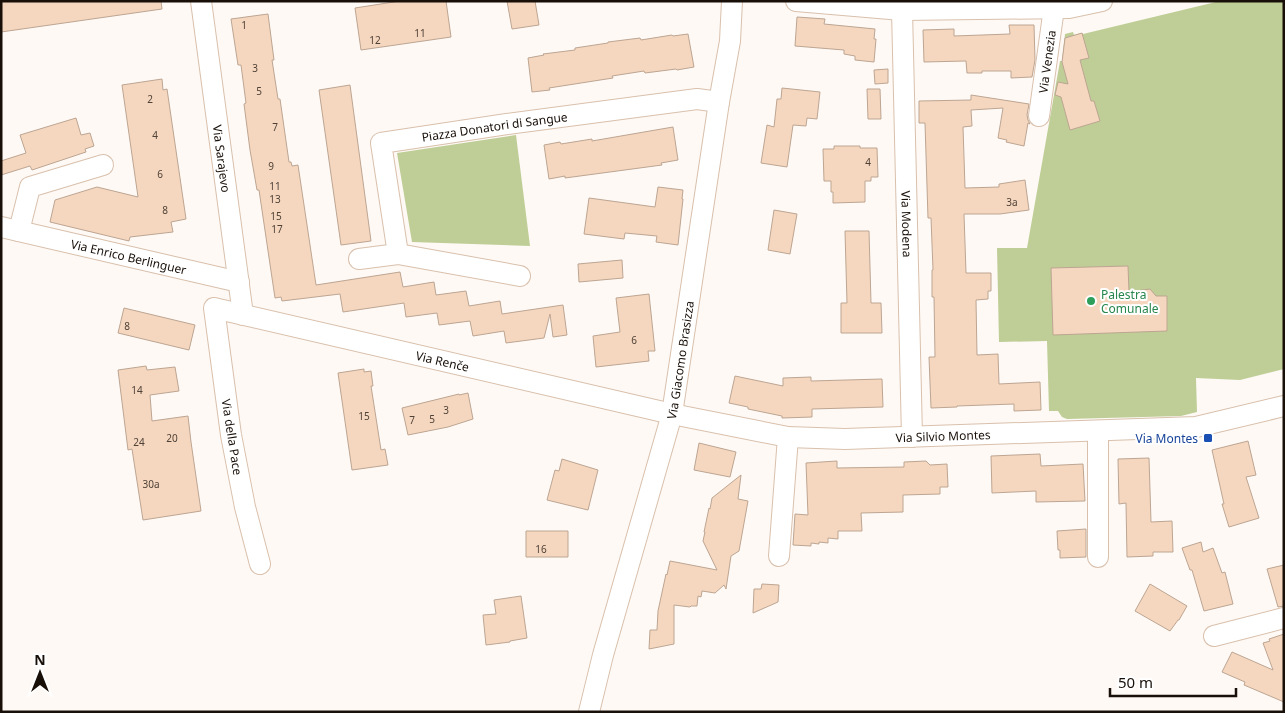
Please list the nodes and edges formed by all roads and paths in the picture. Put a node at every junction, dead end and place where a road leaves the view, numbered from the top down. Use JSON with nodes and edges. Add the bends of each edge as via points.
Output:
{"nodes":[{"id":1,"x":201,"y":1,"type":"edge"},
{"id":2,"x":732,"y":1,"type":"edge"},
{"id":3,"x":796,"y":1,"type":"edge"},
{"id":4,"x":1102,"y":1,"type":"edge"},
{"id":5,"x":1065,"y":6,"type":"edge"},
{"id":6,"x":902,"y":10,"type":"junction"},
{"id":7,"x":719,"y":102,"type":"junction"},
{"id":8,"x":1039,"y":116,"type":"dead end"},
{"id":9,"x":103,"y":165,"type":"dead end"},
{"id":10,"x":10,"y":229,"type":"edge"},
{"id":11,"x":398,"y":254,"type":"junction"},
{"id":12,"x":359,"y":259,"type":"dead end"},
{"id":13,"x":520,"y":276,"type":"dead end"},
{"id":14,"x":239,"y":282,"type":"junction"},
{"id":15,"x":214,"y":308,"type":"joint"},
{"id":16,"x":244,"y":315,"type":"junction"},
{"id":17,"x":1284,"y":406,"type":"edge"},
{"id":18,"x":672,"y":414,"type":"junction"},
{"id":19,"x":1098,"y":431,"type":"junction"},
{"id":20,"x":912,"y":436,"type":"junction"},
{"id":21,"x":788,"y":437,"type":"junction"},
{"id":22,"x":780,"y":556,"type":"dead end"},
{"id":23,"x":1098,"y":557,"type":"dead end"},
{"id":24,"x":260,"y":564,"type":"dead end"},
{"id":25,"x":1284,"y":618,"type":"edge"},
{"id":26,"x":1214,"y":636,"type":"dead end"},
{"id":27,"x":589,"y":712,"type":"edge"}],
"edges":[{"from":1,"to":14,"type":"street","name":"Via Sarajevo"},
{"from":2,"to":7,"type":"street","name":"Via Giacomo Brasizza","via":[[730,41]]},
{"from":3,"to":6,"type":"street"},
{"from":4,"to":5,"type":"street"},
{"from":5,"to":6,"type":"street"},
{"from":5,"to":8,"type":"street","name":"Via Venezia"},
{"from":6,"to":20,"type":"street","name":"Via Modena"},
{"from":7,"to":11,"type":"street","name":"Piazza Donatori di Sangue","via":[[697,98],[381,143]]},
{"from":7,"to":18,"type":"street","name":"Via Giacomo Brasizza"},
{"from":9,"to":10,"type":"street","name":"Via Enrico Berlinguer","via":[[30,187]]},
{"from":10,"to":14,"type":"street","name":"Via Enrico Berlinguer"},
{"from":11,"to":12,"type":"street"},
{"from":11,"to":13,"type":"street"},
{"from":14,"to":16,"type":"street","name":"Via Sarajevo"},
{"from":15,"to":16,"type":"street","name":"Via Renče"},
{"from":15,"to":24,"type":"street","name":"Via della Pace","via":[[230,435]]},
{"from":16,"to":18,"type":"street","name":"Via Renče"},
{"from":17,"to":19,"type":"street","name":"Via Silvio Montes","via":[[1196,427]]},
{"from":18,"to":21,"type":"street","name":"Via Silvio Montes"},
{"from":18,"to":27,"type":"street","name":"Via Giacomo Brasizza"},
{"from":19,"to":20,"type":"street","name":"Via Silvio Montes"},
{"from":19,"to":23,"type":"street"},
{"from":20,"to":21,"type":"street","name":"Via Silvio Montes"},
{"from":21,"to":22,"type":"street"},
{"from":25,"to":26,"type":"street"}]}
